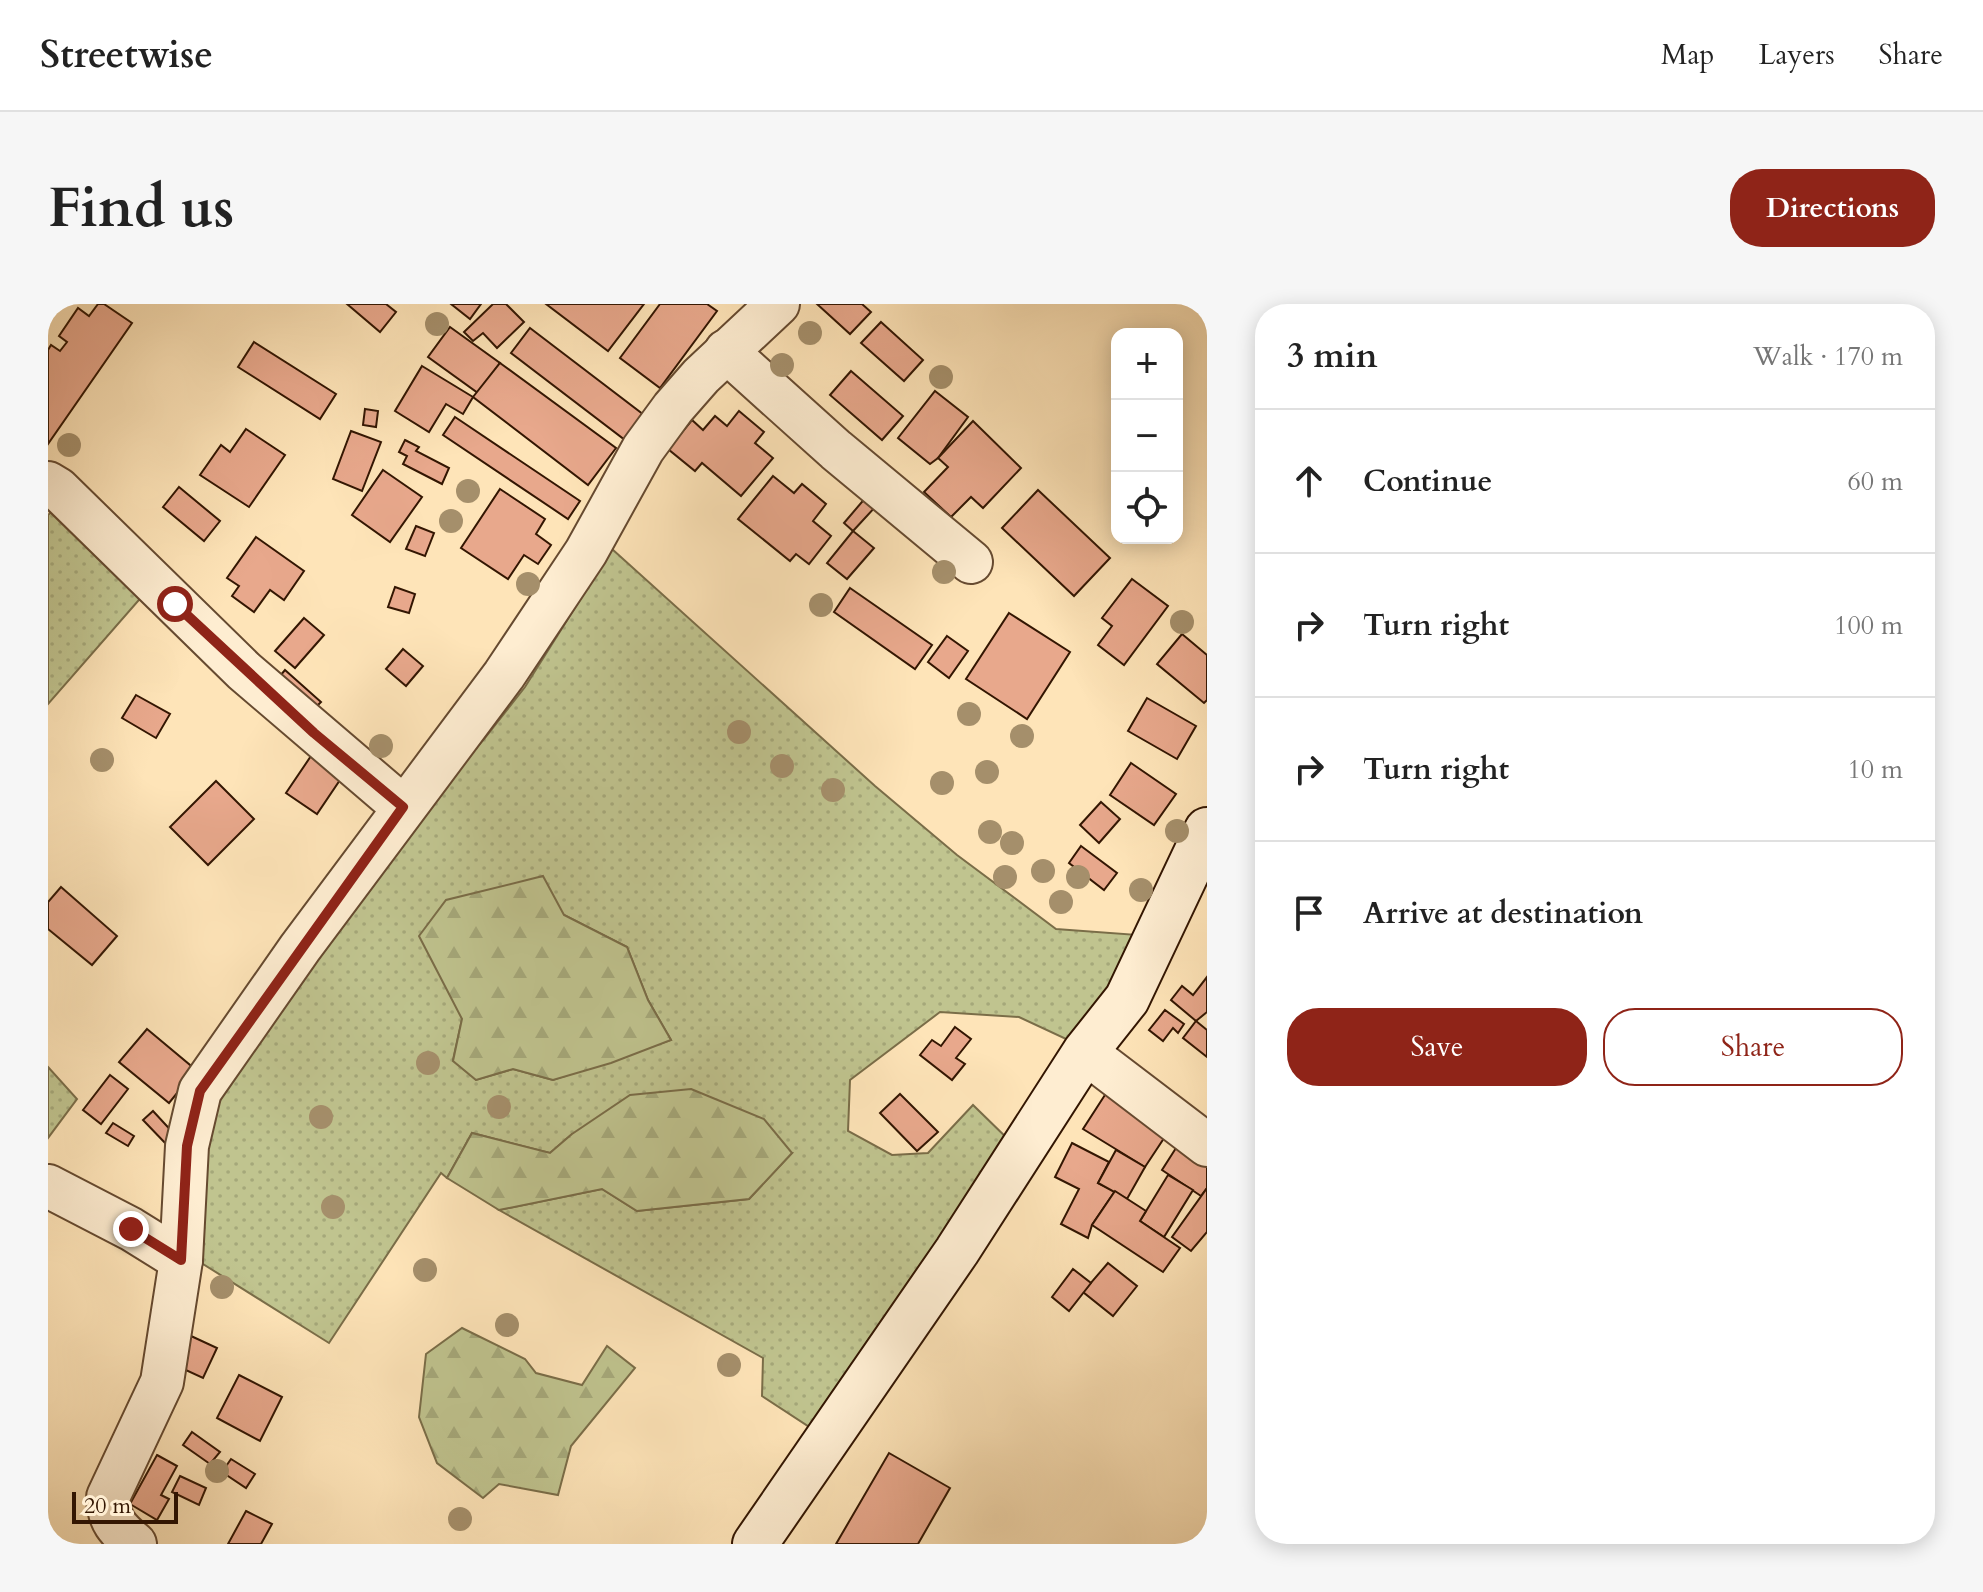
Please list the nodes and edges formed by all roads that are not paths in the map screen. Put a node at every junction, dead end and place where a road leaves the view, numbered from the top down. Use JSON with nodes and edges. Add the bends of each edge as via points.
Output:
{"nodes":[{"id":1,"x":778,"y":304,"type":"edge"},
{"id":2,"x":726,"y":351,"type":"junction"},
{"id":3,"x":48,"y":483,"type":"edge"},
{"id":4,"x":971,"y":562,"type":"dead end"},
{"id":5,"x":403,"y":807,"type":"junction"},
{"id":6,"x":1207,"y":830,"type":"edge"},
{"id":7,"x":1085,"y":1052,"type":"junction"},
{"id":8,"x":1207,"y":1145,"type":"edge"},
{"id":9,"x":48,"y":1186,"type":"edge"},
{"id":10,"x":181,"y":1260,"type":"junction"},
{"id":11,"x":135,"y":1544,"type":"edge"},
{"id":12,"x":755,"y":1544,"type":"edge"}],
"edges":[{"from":1,"to":2,"type":"street"},
{"from":2,"to":4,"type":"street"},
{"from":2,"to":5,"type":"street","via":[[643,449],[578,564],[504,675]]},
{"from":3,"to":5,"type":"street","via":[[244,671]]},
{"from":5,"to":10,"type":"street","via":[[200,1091],[187,1146]]},
{"from":6,"to":7,"type":"street","via":[[1127,999]]},
{"from":7,"to":8,"type":"street"},
{"from":7,"to":12,"type":"street","via":[[957,1251]]},
{"from":9,"to":10,"type":"street"},
{"from":10,"to":11,"type":"street","via":[[162,1382],[108,1497],[116,1529]]}]}
